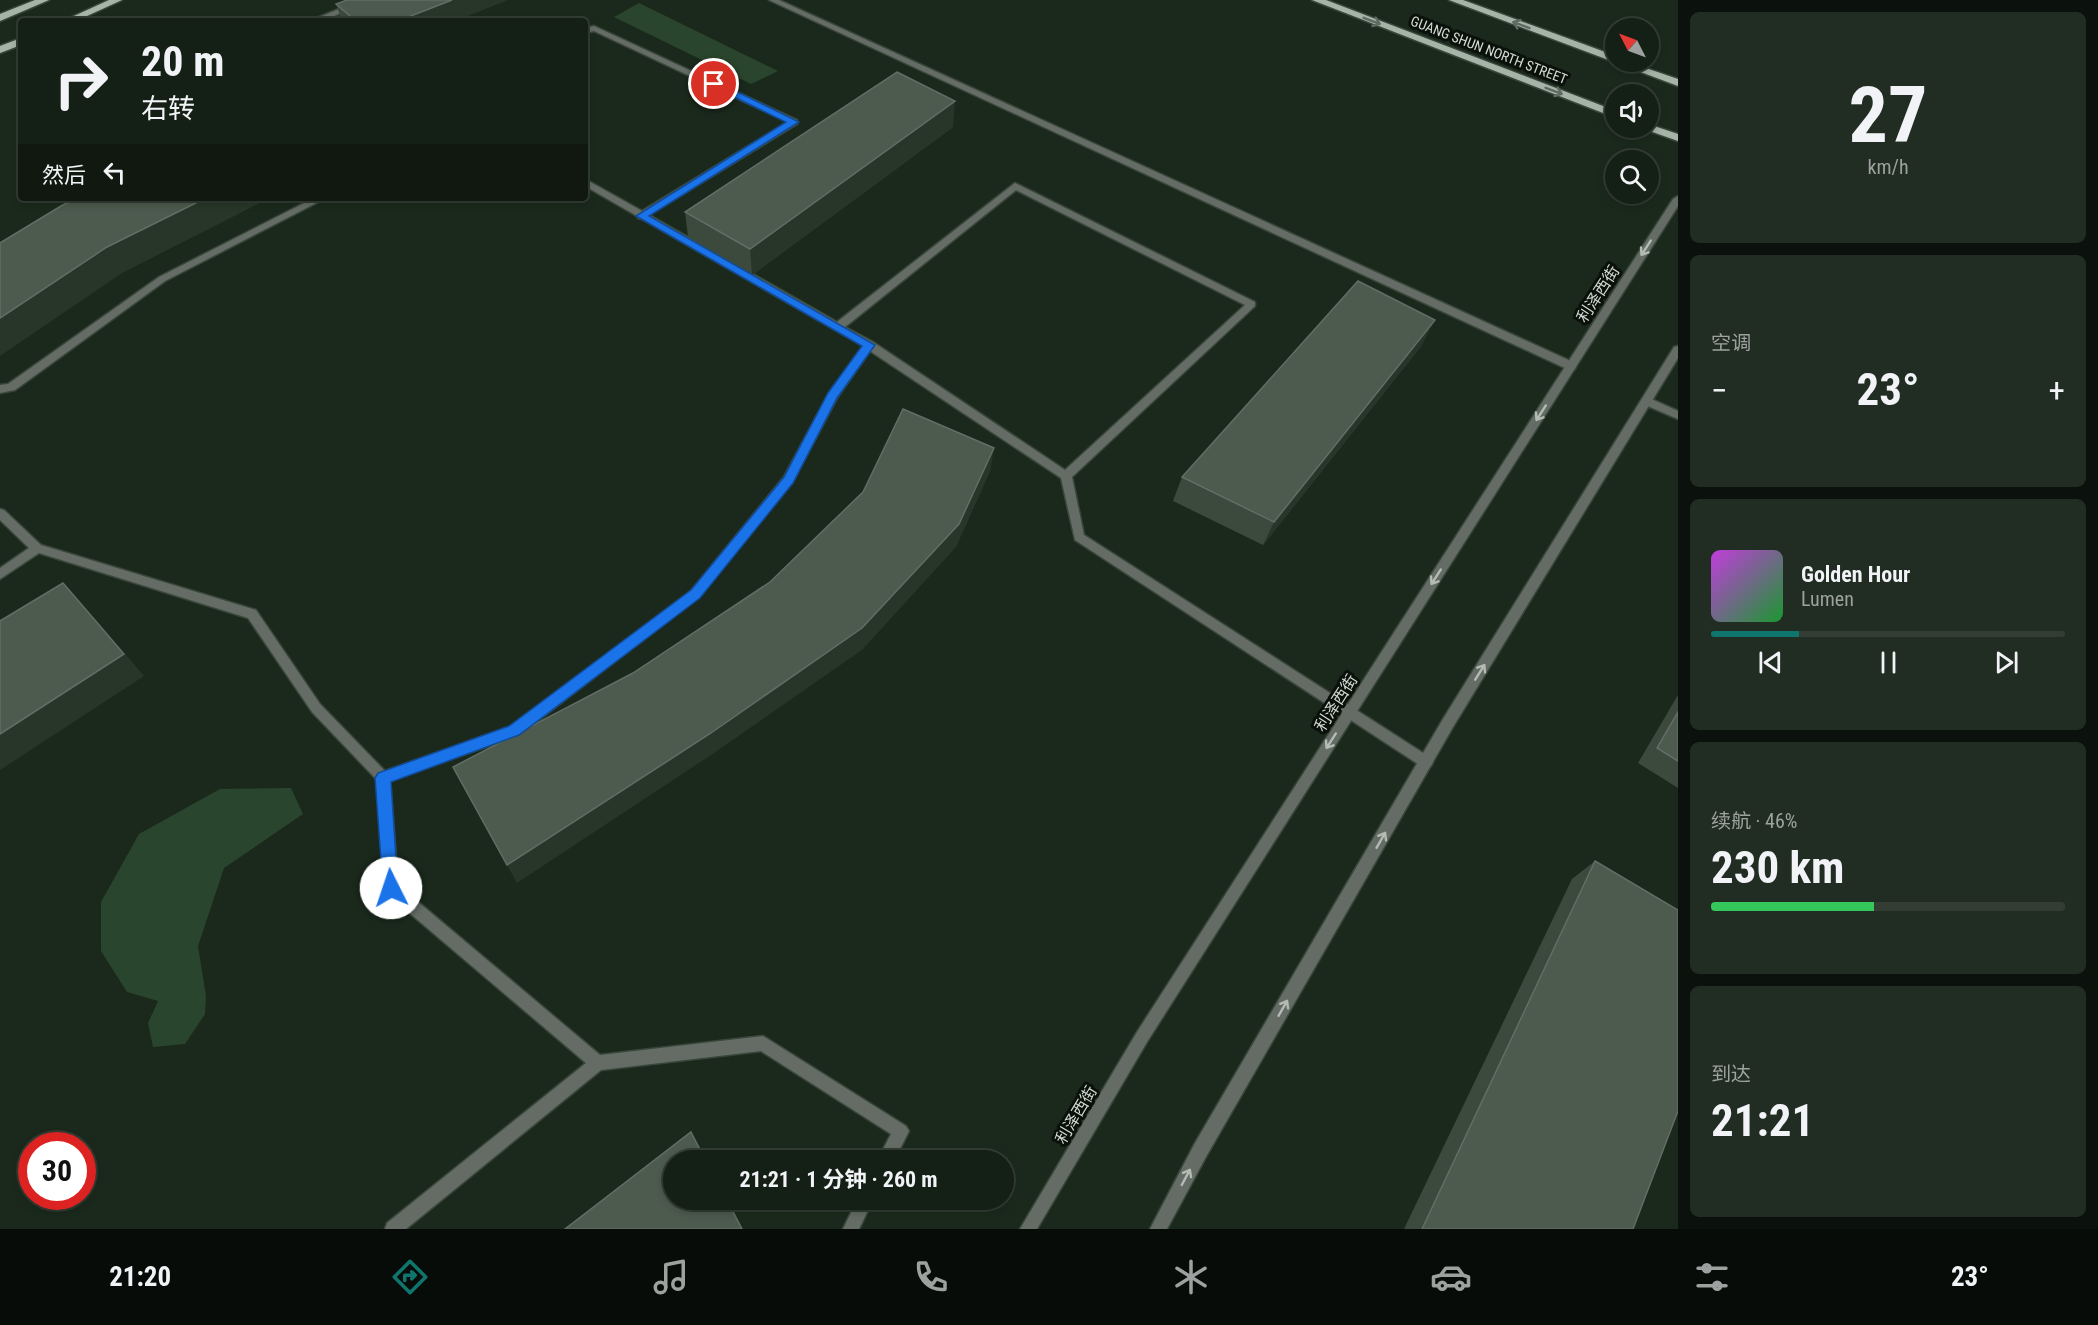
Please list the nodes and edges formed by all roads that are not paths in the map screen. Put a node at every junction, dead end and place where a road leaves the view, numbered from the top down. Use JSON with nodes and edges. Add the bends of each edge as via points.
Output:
{"nodes":[{"id":1,"x":44,"y":0,"type":"edge"},
{"id":2,"x":117,"y":0,"type":"edge"},
{"id":3,"x":368,"y":0,"type":"edge"},
{"id":4,"x":773,"y":0,"type":"edge"},
{"id":5,"x":1317,"y":0,"type":"edge"},
{"id":6,"x":1454,"y":0,"type":"edge"},
{"id":7,"x":0,"y":18,"type":"edge"},
{"id":8,"x":75,"y":18,"type":"edge"},
{"id":9,"x":321,"y":18,"type":"edge"},
{"id":10,"x":588,"y":31,"type":"edge"},
{"id":11,"x":18,"y":42,"type":"edge"},
{"id":12,"x":0,"y":50,"type":"edge"},
{"id":13,"x":1605,"y":56,"type":"edge"},
{"id":14,"x":1648,"y":72,"type":"edge"},
{"id":15,"x":1678,"y":83,"type":"edge"},
{"id":16,"x":1605,"y":111,"type":"edge"},
{"id":17,"x":1659,"y":131,"type":"edge"},
{"id":18,"x":1678,"y":138,"type":"edge"},
{"id":19,"x":588,"y":184,"type":"edge"},
{"id":20,"x":1678,"y":199,"type":"edge"},
{"id":21,"x":315,"y":201,"type":"edge"},
{"id":22,"x":641,"y":216,"type":"junction"},
{"id":23,"x":838,"y":327,"type":"junction"},
{"id":24,"x":869,"y":345,"type":"junction"},
{"id":25,"x":1678,"y":350,"type":"edge"},
{"id":26,"x":1571,"y":366,"type":"junction"},
{"id":27,"x":12,"y":387,"type":"junction"},
{"id":28,"x":0,"y":390,"type":"edge"},
{"id":29,"x":0,"y":398,"type":"edge"},
{"id":30,"x":1647,"y":401,"type":"junction"},
{"id":31,"x":1678,"y":415,"type":"edge"},
{"id":32,"x":1066,"y":476,"type":"junction"},
{"id":33,"x":0,"y":513,"type":"edge"},
{"id":34,"x":37,"y":548,"type":"junction"},
{"id":35,"x":0,"y":574,"type":"edge"},
{"id":36,"x":1349,"y":713,"type":"junction"},
{"id":37,"x":1426,"y":762,"type":"junction"},
{"id":38,"x":383,"y":778,"type":"junction"},
{"id":39,"x":598,"y":1064,"type":"junction"},
{"id":40,"x":891,"y":1150,"type":"edge"},
{"id":41,"x":860,"y":1210,"type":"edge"},
{"id":42,"x":393,"y":1229,"type":"edge"},
{"id":43,"x":850,"y":1229,"type":"edge"},
{"id":44,"x":1028,"y":1229,"type":"edge"},
{"id":45,"x":1158,"y":1229,"type":"edge"}],
"edges":[{"from":1,"to":7,"type":"main road"},
{"from":2,"to":8,"type":"main road"},
{"from":3,"to":9,"type":"street"},
{"from":4,"to":26,"type":"street"},
{"from":5,"to":16,"type":"main road","name":"GUANG SHUN NORTH STREET","one_way":true},
{"from":13,"to":6,"type":"main road","one_way":true},
{"from":10,"to":22,"type":"street","via":[[594,28],[794,122]]},
{"from":11,"to":12,"type":"main road"},
{"from":14,"to":15,"type":"main road"},
{"from":17,"to":18,"type":"main road"},
{"from":19,"to":22,"type":"street"},
{"from":20,"to":26,"type":"street","name":"利泽西街","one_way":true},
{"from":21,"to":27,"type":"street","via":[[162,279]]},
{"from":22,"to":23,"type":"street"},
{"from":23,"to":24,"type":"street"},
{"from":23,"to":32,"type":"street","via":[[1015,186],[1252,304]]},
{"from":24,"to":32,"type":"street"},
{"from":24,"to":38,"type":"street","via":[[832,396],[788,480],[695,594],[514,731]]},
{"from":25,"to":30,"type":"street"},
{"from":26,"to":36,"type":"street","name":"利泽西街","one_way":true},
{"from":27,"to":28,"type":"street"},
{"from":27,"to":29,"type":"street"},
{"from":30,"to":31,"type":"street"},
{"from":37,"to":30,"type":"street","one_way":true},
{"from":32,"to":36,"type":"street","via":[[1079,537]]},
{"from":33,"to":34,"type":"street"},
{"from":34,"to":35,"type":"street"},
{"from":34,"to":38,"type":"street","via":[[252,614],[316,708]]},
{"from":36,"to":37,"type":"street"},
{"from":36,"to":44,"type":"street","name":"利泽西街","one_way":true,"via":[[1142,1037]]},
{"from":45,"to":37,"type":"street","one_way":true},
{"from":38,"to":39,"type":"street","via":[[391,888]]},
{"from":39,"to":40,"type":"street","via":[[763,1043],[901,1131]]},
{"from":39,"to":42,"type":"street"},
{"from":41,"to":43,"type":"street"}]}
